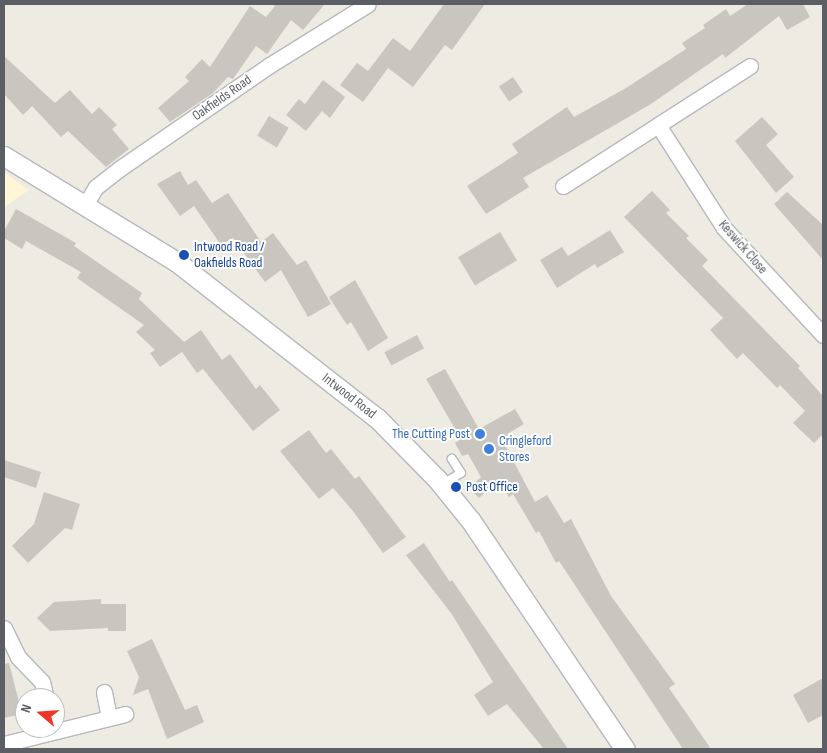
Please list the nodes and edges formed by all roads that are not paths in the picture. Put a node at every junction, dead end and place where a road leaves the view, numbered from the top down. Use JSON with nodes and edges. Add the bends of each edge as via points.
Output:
{"nodes":[{"id":1,"x":368,"y":4,"type":"edge"},
{"id":2,"x":750,"y":66,"type":"dead end"},
{"id":3,"x":658,"y":125,"type":"junction"},
{"id":4,"x":4,"y":156,"type":"edge"},
{"id":5,"x":563,"y":186,"type":"dead end"},
{"id":6,"x":85,"y":204,"type":"junction"},
{"id":7,"x":823,"y":335,"type":"edge"},
{"id":8,"x":452,"y":459,"type":"dead end"},
{"id":9,"x":441,"y":484,"type":"junction"},
{"id":10,"x":4,"y":628,"type":"edge"},
{"id":11,"x":44,"y":688,"type":"edge"},
{"id":12,"x":104,"y":692,"type":"dead end"},
{"id":13,"x":125,"y":714,"type":"dead end"},
{"id":14,"x":110,"y":716,"type":"junction"},
{"id":15,"x":65,"y":726,"type":"edge"},
{"id":16,"x":23,"y":738,"type":"edge"},
{"id":17,"x":4,"y":744,"type":"edge"},
{"id":18,"x":625,"y":749,"type":"edge"}],
"edges":[{"from":1,"to":6,"type":"street","name":"Oakfields Road","via":[[270,65],[119,169],[96,187]]},
{"from":2,"to":3,"type":"street"},
{"from":3,"to":5,"type":"street"},
{"from":3,"to":7,"type":"street","name":"Keswick Close","via":[[724,228]]},
{"from":4,"to":6,"type":"street","name":"Intwood Road"},
{"from":6,"to":9,"type":"street","name":"Intwood Road","via":[[177,262],[369,412]]},
{"from":8,"to":9,"type":"lane","via":[[461,473]]},
{"from":9,"to":18,"type":"street","name":"Intwood Road","via":[[471,522]]},
{"from":10,"to":11,"type":"street","via":[[18,657],[42,682]]},
{"from":12,"to":14,"type":"street"},
{"from":13,"to":14,"type":"street"},
{"from":14,"to":15,"type":"street"},
{"from":16,"to":17,"type":"street"}]}
